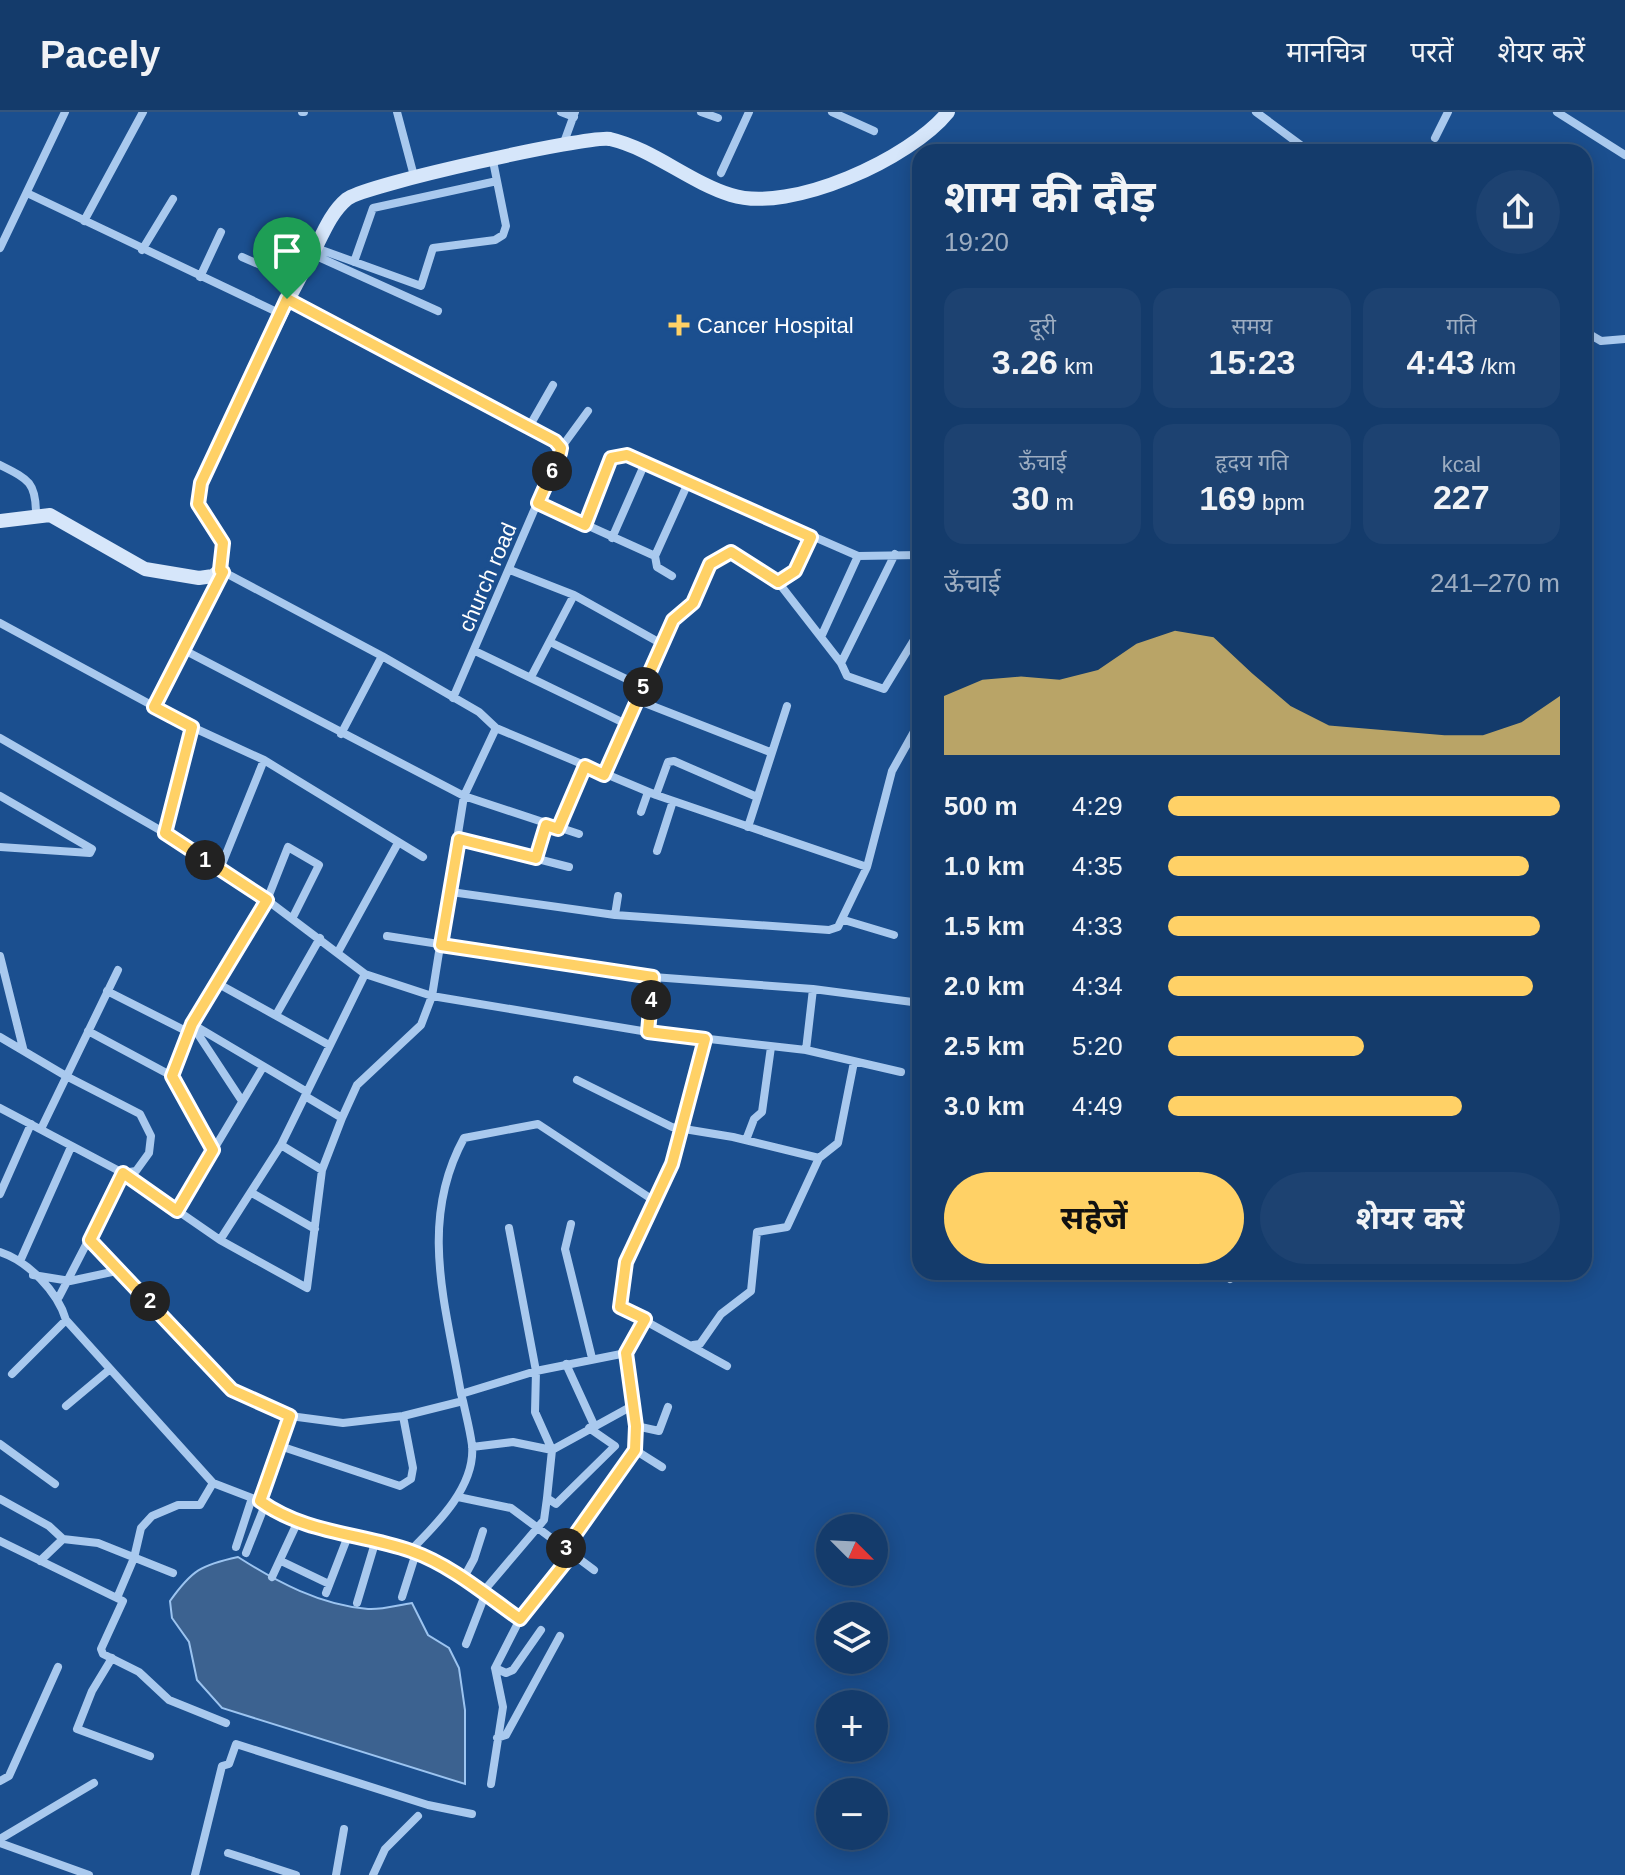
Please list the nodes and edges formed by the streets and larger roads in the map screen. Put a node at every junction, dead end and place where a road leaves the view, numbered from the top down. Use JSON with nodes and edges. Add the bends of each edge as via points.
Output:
{"nodes":[{"id":1,"x":65,"y":112,"type":"edge"},
{"id":2,"x":143,"y":112,"type":"edge"},
{"id":3,"x":397,"y":112,"type":"edge"},
{"id":4,"x":561,"y":112,"type":"edge"},
{"id":5,"x":701,"y":112,"type":"edge"},
{"id":6,"x":749,"y":112,"type":"edge"},
{"id":7,"x":832,"y":112,"type":"edge"},
{"id":8,"x":948,"y":112,"type":"edge"},
{"id":9,"x":1256,"y":112,"type":"edge"},
{"id":10,"x":1448,"y":112,"type":"edge"},
{"id":11,"x":1557,"y":112,"type":"edge"},
{"id":12,"x":575,"y":115,"type":"edge"},
{"id":13,"x":718,"y":118,"type":"dead end"},
{"id":14,"x":874,"y":131,"type":"dead end"},
{"id":15,"x":1435,"y":138,"type":"dead end"},
{"id":16,"x":1299,"y":144,"type":"edge"},
{"id":17,"x":563,"y":146,"type":"junction"},
{"id":18,"x":1625,"y":155,"type":"edge"},
{"id":19,"x":493,"y":161,"type":"junction"},
{"id":20,"x":721,"y":173,"type":"dead end"},
{"id":21,"x":414,"y":176,"type":"junction"},
{"id":22,"x":497,"y":181,"type":"junction"},
{"id":23,"x":27,"y":193,"type":"junction"},
{"id":24,"x":173,"y":199,"type":"dead end"},
{"id":25,"x":84,"y":221,"type":"junction"},
{"id":26,"x":221,"y":232,"type":"dead end"},
{"id":27,"x":0,"y":248,"type":"edge"},
{"id":28,"x":312,"y":248,"type":"junction"},
{"id":29,"x":142,"y":250,"type":"junction"},
{"id":30,"x":242,"y":257,"type":"dead end"},
{"id":31,"x":354,"y":262,"type":"junction"},
{"id":32,"x":200,"y":277,"type":"junction"},
{"id":33,"x":293,"y":280,"type":"junction"},
{"id":34,"x":287,"y":299,"type":"junction"},
{"id":35,"x":438,"y":311,"type":"dead end"},
{"id":36,"x":279,"y":313,"type":"junction"},
{"id":37,"x":1592,"y":336,"type":"edge"},
{"id":38,"x":1625,"y":339,"type":"edge"},
{"id":39,"x":553,"y":385,"type":"dead end"},
{"id":40,"x":588,"y":411,"type":"dead end"},
{"id":41,"x":529,"y":427,"type":"junction"},
{"id":42,"x":561,"y":448,"type":"junction"},
{"id":43,"x":645,"y":463,"type":"junction"},
{"id":44,"x":0,"y":465,"type":"edge"},
{"id":45,"x":688,"y":483,"type":"junction"},
{"id":46,"x":538,"y":503,"type":"junction"},
{"id":47,"x":36,"y":514,"type":"junction"},
{"id":48,"x":0,"y":521,"type":"edge"},
{"id":49,"x":585,"y":525,"type":"junction"},
{"id":50,"x":811,"y":537,"type":"junction"},
{"id":51,"x":612,"y":538,"type":"junction"},
{"id":52,"x":895,"y":554,"type":"junction"},
{"id":53,"x":912,"y":555,"type":"edge"},
{"id":54,"x":655,"y":556,"type":"junction"},
{"id":55,"x":858,"y":556,"type":"junction"},
{"id":56,"x":510,"y":570,"type":"junction"},
{"id":57,"x":221,"y":571,"type":"junction"},
{"id":58,"x":672,"y":576,"type":"dead end"},
{"id":59,"x":778,"y":582,"type":"junction"},
{"id":60,"x":574,"y":595,"type":"junction"},
{"id":61,"x":0,"y":623,"type":"edge"},
{"id":62,"x":821,"y":637,"type":"junction"},
{"id":63,"x":550,"y":642,"type":"junction"},
{"id":64,"x":912,"y":643,"type":"edge"},
{"id":65,"x":662,"y":644,"type":"junction"},
{"id":66,"x":184,"y":650,"type":"junction"},
{"id":67,"x":475,"y":651,"type":"junction"},
{"id":68,"x":382,"y":656,"type":"junction"},
{"id":69,"x":841,"y":663,"type":"junction"},
{"id":70,"x":531,"y":677,"type":"junction"},
{"id":71,"x":643,"y":687,"type":"junction"},
{"id":72,"x":453,"y":698,"type":"junction"},
{"id":73,"x":637,"y":700,"type":"junction"},
{"id":74,"x":787,"y":706,"type":"dead end"},
{"id":75,"x":154,"y":707,"type":"junction"},
{"id":76,"x":626,"y":724,"type":"junction"},
{"id":77,"x":192,"y":727,"type":"junction"},
{"id":78,"x":496,"y":728,"type":"junction"},
{"id":79,"x":341,"y":734,"type":"junction"},
{"id":80,"x":912,"y":735,"type":"edge"},
{"id":81,"x":0,"y":738,"type":"edge"},
{"id":82,"x":770,"y":752,"type":"junction"},
{"id":83,"x":264,"y":760,"type":"junction"},
{"id":84,"x":585,"y":766,"type":"junction"},
{"id":85,"x":604,"y":775,"type":"junction"},
{"id":86,"x":652,"y":794,"type":"junction"},
{"id":87,"x":0,"y":796,"type":"edge"},
{"id":88,"x":464,"y":796,"type":"junction"},
{"id":89,"x":757,"y":797,"type":"junction"},
{"id":90,"x":673,"y":801,"type":"junction"},
{"id":91,"x":641,"y":812,"type":"dead end"},
{"id":92,"x":546,"y":825,"type":"junction"},
{"id":93,"x":748,"y":827,"type":"junction"},
{"id":94,"x":558,"y":829,"type":"junction"},
{"id":95,"x":165,"y":833,"type":"junction"},
{"id":96,"x":579,"y":834,"type":"dead end"},
{"id":97,"x":459,"y":839,"type":"junction"},
{"id":98,"x":398,"y":843,"type":"junction"},
{"id":99,"x":0,"y":847,"type":"edge"},
{"id":100,"x":657,"y":851,"type":"dead end"},
{"id":101,"x":423,"y":857,"type":"dead end"},
{"id":102,"x":536,"y":858,"type":"junction"},
{"id":103,"x":569,"y":867,"type":"dead end"},
{"id":104,"x":867,"y":867,"type":"junction"},
{"id":105,"x":220,"y":869,"type":"junction"},
{"id":106,"x":451,"y":892,"type":"junction"},
{"id":107,"x":618,"y":896,"type":"dead end"},
{"id":108,"x":267,"y":900,"type":"junction"},
{"id":109,"x":615,"y":915,"type":"junction"},
{"id":110,"x":292,"y":919,"type":"junction"},
{"id":111,"x":844,"y":920,"type":"junction"},
{"id":112,"x":894,"y":935,"type":"dead end"},
{"id":113,"x":387,"y":936,"type":"dead end"},
{"id":114,"x":320,"y":938,"type":"junction"},
{"id":115,"x":441,"y":945,"type":"junction"},
{"id":116,"x":338,"y":952,"type":"junction"},
{"id":117,"x":0,"y":956,"type":"edge"},
{"id":118,"x":118,"y":970,"type":"dead end"},
{"id":119,"x":365,"y":974,"type":"junction"},
{"id":120,"x":653,"y":977,"type":"junction"},
{"id":121,"x":215,"y":982,"type":"junction"},
{"id":122,"x":813,"y":989,"type":"junction"},
{"id":123,"x":107,"y":991,"type":"junction"},
{"id":124,"x":432,"y":996,"type":"junction"},
{"id":125,"x":912,"y":1002,"type":"edge"},
{"id":126,"x":276,"y":1015,"type":"junction"},
{"id":127,"x":190,"y":1028,"type":"junction"},
{"id":128,"x":88,"y":1031,"type":"junction"},
{"id":129,"x":648,"y":1032,"type":"junction"},
{"id":130,"x":0,"y":1037,"type":"edge"},
{"id":131,"x":705,"y":1039,"type":"junction"},
{"id":132,"x":329,"y":1045,"type":"junction"},
{"id":133,"x":771,"y":1047,"type":"junction"},
{"id":134,"x":23,"y":1048,"type":"junction"},
{"id":135,"x":806,"y":1050,"type":"junction"},
{"id":136,"x":854,"y":1062,"type":"junction"},
{"id":137,"x":263,"y":1067,"type":"junction"},
{"id":138,"x":901,"y":1072,"type":"dead end"},
{"id":139,"x":66,"y":1076,"type":"junction"},
{"id":140,"x":172,"y":1076,"type":"junction"},
{"id":141,"x":577,"y":1080,"type":"dead end"},
{"id":142,"x":306,"y":1094,"type":"junction"},
{"id":143,"x":242,"y":1101,"type":"junction"},
{"id":144,"x":0,"y":1108,"type":"edge"},
{"id":145,"x":342,"y":1118,"type":"junction"},
{"id":146,"x":31,"y":1124,"type":"junction"},
{"id":147,"x":41,"y":1129,"type":"junction"},
{"id":148,"x":682,"y":1129,"type":"junction"},
{"id":149,"x":746,"y":1140,"type":"junction"},
{"id":150,"x":281,"y":1145,"type":"junction"},
{"id":151,"x":71,"y":1147,"type":"junction"},
{"id":152,"x":213,"y":1150,"type":"junction"},
{"id":153,"x":819,"y":1158,"type":"junction"},
{"id":154,"x":322,"y":1170,"type":"junction"},
{"id":155,"x":123,"y":1173,"type":"junction"},
{"id":156,"x":252,"y":1193,"type":"junction"},
{"id":157,"x":0,"y":1194,"type":"edge"},
{"id":158,"x":653,"y":1200,"type":"junction"},
{"id":159,"x":177,"y":1211,"type":"junction"},
{"id":160,"x":571,"y":1224,"type":"dead end"},
{"id":161,"x":509,"y":1228,"type":"dead end"},
{"id":162,"x":315,"y":1229,"type":"junction"},
{"id":163,"x":90,"y":1240,"type":"junction"},
{"id":164,"x":220,"y":1240,"type":"junction"},
{"id":165,"x":0,"y":1252,"type":"edge"},
{"id":166,"x":21,"y":1259,"type":"junction"},
{"id":167,"x":121,"y":1270,"type":"junction"},
{"id":168,"x":32,"y":1275,"type":"junction"},
{"id":169,"x":70,"y":1281,"type":"junction"},
{"id":170,"x":59,"y":1297,"type":"junction"},
{"id":171,"x":645,"y":1319,"type":"junction"},
{"id":172,"x":66,"y":1320,"type":"junction"},
{"id":173,"x":691,"y":1345,"type":"junction"},
{"id":174,"x":626,"y":1353,"type":"junction"},
{"id":175,"x":592,"y":1358,"type":"junction"},
{"id":176,"x":566,"y":1364,"type":"junction"},
{"id":177,"x":727,"y":1366,"type":"dead end"},
{"id":178,"x":109,"y":1370,"type":"junction"},
{"id":179,"x":536,"y":1371,"type":"junction"},
{"id":180,"x":12,"y":1374,"type":"dead end"},
{"id":181,"x":462,"y":1398,"type":"junction"},
{"id":182,"x":66,"y":1406,"type":"dead end"},
{"id":183,"x":632,"y":1406,"type":"junction"},
{"id":184,"x":668,"y":1407,"type":"dead end"},
{"id":185,"x":290,"y":1416,"type":"junction"},
{"id":186,"x":403,"y":1416,"type":"junction"},
{"id":187,"x":592,"y":1426,"type":"junction"},
{"id":188,"x":636,"y":1426,"type":"junction"},
{"id":189,"x":0,"y":1444,"type":"edge"},
{"id":190,"x":280,"y":1446,"type":"junction"},
{"id":191,"x":472,"y":1447,"type":"junction"},
{"id":192,"x":552,"y":1450,"type":"junction"},
{"id":193,"x":635,"y":1450,"type":"junction"},
{"id":194,"x":662,"y":1467,"type":"dead end"},
{"id":195,"x":213,"y":1483,"type":"junction"},
{"id":196,"x":55,"y":1484,"type":"dead end"},
{"id":197,"x":458,"y":1497,"type":"junction"},
{"id":198,"x":547,"y":1498,"type":"junction"},
{"id":199,"x":0,"y":1499,"type":"edge"},
{"id":200,"x":259,"y":1501,"type":"junction"},
{"id":201,"x":298,"y":1521,"type":"junction"},
{"id":202,"x":539,"y":1528,"type":"junction"},
{"id":203,"x":483,"y":1531,"type":"dead end"},
{"id":204,"x":348,"y":1536,"type":"junction"},
{"id":205,"x":63,"y":1539,"type":"junction"},
{"id":206,"x":0,"y":1541,"type":"edge"},
{"id":207,"x":375,"y":1543,"type":"junction"},
{"id":208,"x":236,"y":1547,"type":"dead end"},
{"id":209,"x":413,"y":1552,"type":"junction"},
{"id":210,"x":568,"y":1552,"type":"junction"},
{"id":211,"x":246,"y":1553,"type":"dead end"},
{"id":212,"x":134,"y":1558,"type":"junction"},
{"id":213,"x":40,"y":1561,"type":"junction"},
{"id":214,"x":281,"y":1561,"type":"junction"},
{"id":215,"x":594,"y":1570,"type":"dead end"},
{"id":216,"x":173,"y":1573,"type":"dead end"},
{"id":217,"x":272,"y":1577,"type":"dead end"},
{"id":218,"x":463,"y":1579,"type":"junction"},
{"id":219,"x":484,"y":1594,"type":"junction"},
{"id":220,"x":402,"y":1597,"type":"dead end"},
{"id":221,"x":117,"y":1598,"type":"junction"},
{"id":222,"x":357,"y":1603,"type":"dead end"},
{"id":223,"x":520,"y":1619,"type":"junction"},
{"id":224,"x":541,"y":1630,"type":"dead end"},
{"id":225,"x":560,"y":1636,"type":"dead end"},
{"id":226,"x":466,"y":1644,"type":"dead end"},
{"id":227,"x":112,"y":1658,"type":"junction"},
{"id":228,"x":58,"y":1667,"type":"dead end"},
{"id":229,"x":495,"y":1668,"type":"junction"},
{"id":230,"x":226,"y":1723,"type":"dead end"},
{"id":231,"x":497,"y":1738,"type":"junction"},
{"id":232,"x":150,"y":1756,"type":"dead end"},
{"id":233,"x":0,"y":1781,"type":"edge"},
{"id":234,"x":94,"y":1783,"type":"dead end"},
{"id":235,"x":491,"y":1784,"type":"dead end"},
{"id":236,"x":472,"y":1814,"type":"dead end"},
{"id":237,"x":418,"y":1816,"type":"dead end"},
{"id":238,"x":344,"y":1829,"type":"dead end"},
{"id":239,"x":0,"y":1841,"type":"edge"},
{"id":240,"x":228,"y":1853,"type":"dead end"},
{"id":241,"x":89,"y":1875,"type":"edge"},
{"id":242,"x":195,"y":1875,"type":"edge"},
{"id":243,"x":296,"y":1875,"type":"edge"},
{"id":244,"x":336,"y":1875,"type":"edge"},
{"id":245,"x":373,"y":1875,"type":"edge"}],
"edges":[{"from":1,"to":23,"type":"street"},
{"from":2,"to":25,"type":"street"},
{"from":3,"to":21,"type":"street"},
{"from":4,"to":12,"type":"street"},
{"from":5,"to":13,"type":"street"},
{"from":6,"to":20,"type":"street"},
{"from":7,"to":14,"type":"street"},
{"from":8,"to":17,"type":"street","via":[[933,131],[882,161],[815,188],[764,199],[731,196],[607,138]]},
{"from":9,"to":16,"type":"street"},
{"from":10,"to":15,"type":"street"},
{"from":11,"to":18,"type":"street"},
{"from":12,"to":17,"type":"street"},
{"from":17,"to":19,"type":"street"},
{"from":19,"to":21,"type":"street"},
{"from":19,"to":22,"type":"street"},
{"from":21,"to":28,"type":"street","via":[[349,197]]},
{"from":22,"to":31,"type":"street","via":[[373,208]]},
{"from":22,"to":31,"type":"street","via":[[503,235],[433,248],[421,286]]},
{"from":23,"to":25,"type":"street"},
{"from":23,"to":27,"type":"street"},
{"from":24,"to":29,"type":"street"},
{"from":25,"to":29,"type":"street"},
{"from":26,"to":32,"type":"street"},
{"from":28,"to":31,"type":"street"},
{"from":28,"to":33,"type":"street"},
{"from":28,"to":35,"type":"street"},
{"from":29,"to":32,"type":"street"},
{"from":30,"to":33,"type":"street"},
{"from":32,"to":36,"type":"street"},
{"from":33,"to":34,"type":"street"},
{"from":34,"to":36,"type":"street"},
{"from":34,"to":41,"type":"street"},
{"from":36,"to":57,"type":"street","via":[[198,495],[202,512],[223,543]]},
{"from":37,"to":38,"type":"street","via":[[1601,341]]},
{"from":39,"to":41,"type":"street"},
{"from":40,"to":42,"type":"street","name":"church road"},
{"from":41,"to":42,"type":"street"},
{"from":42,"to":46,"type":"street","name":"church road"},
{"from":43,"to":45,"type":"street"},
{"from":43,"to":49,"type":"street","via":[[627,455],[611,458]]},
{"from":43,"to":51,"type":"street"},
{"from":44,"to":47,"type":"street","via":[[28,481],[36,493]]},
{"from":45,"to":50,"type":"street"},
{"from":45,"to":54,"type":"street"},
{"from":46,"to":49,"type":"street"},
{"from":46,"to":56,"type":"street","name":"church road"},
{"from":47,"to":48,"type":"street"},
{"from":47,"to":57,"type":"street","via":[[70,524],[145,569],[199,578]]},
{"from":49,"to":51,"type":"street"},
{"from":50,"to":55,"type":"street"},
{"from":50,"to":59,"type":"street","via":[[795,571]]},
{"from":51,"to":54,"type":"street"},
{"from":52,"to":53,"type":"street"},
{"from":52,"to":55,"type":"street"},
{"from":52,"to":69,"type":"street"},
{"from":54,"to":58,"type":"street","via":[[657,567]]},
{"from":55,"to":62,"type":"street"},
{"from":56,"to":60,"type":"street"},
{"from":56,"to":67,"type":"street","name":"church road"},
{"from":57,"to":66,"type":"street"},
{"from":57,"to":68,"type":"street"},
{"from":59,"to":62,"type":"street"},
{"from":59,"to":65,"type":"street","via":[[731,552],[720,556],[710,564],[693,603],[673,620]]},
{"from":60,"to":63,"type":"street"},
{"from":60,"to":65,"type":"street"},
{"from":61,"to":75,"type":"street"},
{"from":62,"to":69,"type":"street"},
{"from":63,"to":70,"type":"street"},
{"from":63,"to":71,"type":"street"},
{"from":64,"to":69,"type":"street","via":[[884,689],[847,676]]},
{"from":65,"to":71,"type":"street"},
{"from":66,"to":75,"type":"street"},
{"from":66,"to":79,"type":"street"},
{"from":67,"to":70,"type":"street"},
{"from":67,"to":72,"type":"street","name":"church road"},
{"from":68,"to":72,"type":"street"},
{"from":68,"to":79,"type":"street"},
{"from":70,"to":76,"type":"street"},
{"from":71,"to":73,"type":"street"},
{"from":72,"to":78,"type":"street"},
{"from":73,"to":76,"type":"street"},
{"from":73,"to":82,"type":"street"},
{"from":74,"to":82,"type":"street"},
{"from":75,"to":77,"type":"street"},
{"from":76,"to":85,"type":"street"},
{"from":77,"to":83,"type":"street"},
{"from":77,"to":95,"type":"street"},
{"from":78,"to":84,"type":"street"},
{"from":78,"to":88,"type":"street"},
{"from":79,"to":88,"type":"street"},
{"from":80,"to":104,"type":"street","via":[[892,771]]},
{"from":81,"to":95,"type":"street"},
{"from":82,"to":89,"type":"street"},
{"from":83,"to":98,"type":"street"},
{"from":83,"to":105,"type":"street"},
{"from":84,"to":85,"type":"street"},
{"from":84,"to":94,"type":"street"},
{"from":85,"to":86,"type":"street"},
{"from":86,"to":89,"type":"street","via":[[668,762],[674,761]]},
{"from":86,"to":90,"type":"street"},
{"from":86,"to":91,"type":"street"},
{"from":87,"to":99,"type":"street","via":[[92,849],[90,853]]},
{"from":88,"to":92,"type":"street"},
{"from":88,"to":97,"type":"street"},
{"from":89,"to":93,"type":"street"},
{"from":90,"to":93,"type":"street"},
{"from":90,"to":100,"type":"street"},
{"from":92,"to":94,"type":"street"},
{"from":92,"to":102,"type":"street"},
{"from":93,"to":104,"type":"street"},
{"from":94,"to":96,"type":"street"},
{"from":95,"to":105,"type":"street"},
{"from":97,"to":102,"type":"street"},
{"from":97,"to":106,"type":"street"},
{"from":98,"to":101,"type":"street"},
{"from":98,"to":116,"type":"street"},
{"from":102,"to":103,"type":"street"},
{"from":104,"to":111,"type":"street"},
{"from":105,"to":108,"type":"street"},
{"from":106,"to":109,"type":"street"},
{"from":106,"to":115,"type":"street"},
{"from":107,"to":109,"type":"street"},
{"from":108,"to":110,"type":"street"},
{"from":108,"to":110,"type":"street","via":[[288,847],[319,865]]},
{"from":108,"to":121,"type":"street"},
{"from":109,"to":111,"type":"street","via":[[829,930]]},
{"from":110,"to":114,"type":"street"},
{"from":111,"to":112,"type":"street"},
{"from":113,"to":115,"type":"street"},
{"from":114,"to":116,"type":"street"},
{"from":114,"to":126,"type":"street"},
{"from":115,"to":120,"type":"street"},
{"from":115,"to":124,"type":"street"},
{"from":116,"to":119,"type":"street"},
{"from":117,"to":134,"type":"street"},
{"from":118,"to":123,"type":"street"},
{"from":119,"to":124,"type":"street"},
{"from":119,"to":132,"type":"street"},
{"from":120,"to":122,"type":"street"},
{"from":120,"to":129,"type":"street"},
{"from":121,"to":126,"type":"street"},
{"from":121,"to":127,"type":"street"},
{"from":122,"to":125,"type":"street"},
{"from":122,"to":135,"type":"street"},
{"from":123,"to":127,"type":"street"},
{"from":123,"to":128,"type":"street"},
{"from":124,"to":129,"type":"street"},
{"from":124,"to":145,"type":"street","via":[[421,1025],[357,1085]]},
{"from":126,"to":132,"type":"street"},
{"from":127,"to":137,"type":"street"},
{"from":127,"to":140,"type":"street"},
{"from":127,"to":143,"type":"street"},
{"from":128,"to":139,"type":"street"},
{"from":128,"to":140,"type":"street"},
{"from":129,"to":131,"type":"street"},
{"from":130,"to":134,"type":"street"},
{"from":131,"to":133,"type":"street"},
{"from":131,"to":148,"type":"street"},
{"from":132,"to":142,"type":"street"},
{"from":133,"to":135,"type":"street"},
{"from":133,"to":149,"type":"street","via":[[762,1112]]},
{"from":134,"to":139,"type":"street"},
{"from":135,"to":136,"type":"street"},
{"from":136,"to":138,"type":"street"},
{"from":136,"to":153,"type":"street","via":[[838,1143]]},
{"from":137,"to":142,"type":"street"},
{"from":137,"to":143,"type":"street"},
{"from":139,"to":147,"type":"street"},
{"from":139,"to":155,"type":"street","via":[[140,1114],[151,1136],[149,1153],[136,1171]]},
{"from":140,"to":152,"type":"street"},
{"from":141,"to":148,"type":"street"},
{"from":142,"to":145,"type":"street"},
{"from":142,"to":150,"type":"street"},
{"from":143,"to":152,"type":"street"},
{"from":144,"to":146,"type":"street"},
{"from":145,"to":154,"type":"street"},
{"from":146,"to":147,"type":"street"},
{"from":146,"to":157,"type":"street"},
{"from":147,"to":151,"type":"street"},
{"from":148,"to":149,"type":"street"},
{"from":148,"to":158,"type":"street"},
{"from":149,"to":153,"type":"street"},
{"from":150,"to":154,"type":"street"},
{"from":150,"to":156,"type":"street"},
{"from":151,"to":155,"type":"street"},
{"from":151,"to":166,"type":"street"},
{"from":152,"to":159,"type":"street"},
{"from":153,"to":173,"type":"street","via":[[787,1227],[757,1232],[751,1291],[721,1314],[700,1344]]},
{"from":154,"to":162,"type":"street"},
{"from":155,"to":159,"type":"street"},
{"from":155,"to":163,"type":"street"},
{"from":156,"to":162,"type":"street"},
{"from":156,"to":164,"type":"street"},
{"from":158,"to":171,"type":"street","via":[[626,1262],[620,1307]]},
{"from":158,"to":181,"type":"street","via":[[538,1124],[464,1138],[447,1169],[436,1241]]},
{"from":159,"to":164,"type":"street"},
{"from":160,"to":175,"type":"street","via":[[565,1249]]},
{"from":161,"to":179,"type":"street"},
{"from":162,"to":164,"type":"street","via":[[307,1288]]},
{"from":163,"to":167,"type":"street"},
{"from":163,"to":169,"type":"street"},
{"from":165,"to":166,"type":"street"},
{"from":166,"to":168,"type":"street"},
{"from":167,"to":169,"type":"street"},
{"from":167,"to":185,"type":"street","via":[[232,1390]]},
{"from":168,"to":169,"type":"street"},
{"from":168,"to":170,"type":"street"},
{"from":169,"to":170,"type":"street"},
{"from":170,"to":172,"type":"street"},
{"from":171,"to":173,"type":"street"},
{"from":171,"to":174,"type":"street"},
{"from":172,"to":178,"type":"street"},
{"from":172,"to":180,"type":"street"},
{"from":173,"to":177,"type":"street"},
{"from":174,"to":175,"type":"street"},
{"from":174,"to":183,"type":"street"},
{"from":175,"to":176,"type":"street"},
{"from":176,"to":179,"type":"street"},
{"from":176,"to":187,"type":"street"},
{"from":178,"to":182,"type":"street"},
{"from":178,"to":195,"type":"street"},
{"from":179,"to":181,"type":"street"},
{"from":179,"to":192,"type":"street","via":[[535,1412]]},
{"from":181,"to":186,"type":"street"},
{"from":181,"to":191,"type":"street"},
{"from":183,"to":187,"type":"street"},
{"from":183,"to":188,"type":"street"},
{"from":184,"to":188,"type":"street","via":[[659,1431]]},
{"from":185,"to":186,"type":"street","via":[[343,1423]]},
{"from":185,"to":190,"type":"street"},
{"from":186,"to":190,"type":"street","via":[[413,1468],[411,1479],[400,1486]]},
{"from":187,"to":192,"type":"street"},
{"from":187,"to":198,"type":"street","via":[[615,1446],[561,1502]]},
{"from":188,"to":193,"type":"street"},
{"from":189,"to":196,"type":"street"},
{"from":190,"to":200,"type":"street"},
{"from":191,"to":192,"type":"street","via":[[513,1442]]},
{"from":191,"to":197,"type":"street"},
{"from":192,"to":198,"type":"street"},
{"from":193,"to":194,"type":"street"},
{"from":193,"to":210,"type":"street"},
{"from":195,"to":200,"type":"street"},
{"from":195,"to":212,"type":"street","via":[[200,1505],[178,1505],[152,1516],[141,1528]]},
{"from":197,"to":202,"type":"street","via":[[511,1508]]},
{"from":197,"to":209,"type":"street"},
{"from":198,"to":202,"type":"street"},
{"from":199,"to":205,"type":"street","via":[[47,1524]]},
{"from":200,"to":201,"type":"street"},
{"from":200,"to":208,"type":"street"},
{"from":200,"to":211,"type":"street"},
{"from":201,"to":204,"type":"street"},
{"from":201,"to":214,"type":"street"},
{"from":202,"to":210,"type":"street"},
{"from":202,"to":219,"type":"street"},
{"from":203,"to":218,"type":"street"},
{"from":204,"to":207,"type":"street"},
{"from":204,"to":214,"type":"street","via":[[328,1589]]},
{"from":205,"to":212,"type":"street","via":[[98,1543]]},
{"from":205,"to":213,"type":"street"},
{"from":206,"to":213,"type":"street"},
{"from":207,"to":209,"type":"street"},
{"from":207,"to":222,"type":"street"},
{"from":209,"to":218,"type":"street"},
{"from":209,"to":220,"type":"street"},
{"from":210,"to":215,"type":"street"},
{"from":210,"to":223,"type":"street"},
{"from":212,"to":216,"type":"street"},
{"from":212,"to":221,"type":"street"},
{"from":213,"to":221,"type":"street"},
{"from":214,"to":217,"type":"street"},
{"from":218,"to":219,"type":"street"},
{"from":219,"to":223,"type":"street"},
{"from":219,"to":226,"type":"street"},
{"from":221,"to":227,"type":"street","via":[[123,1601],[101,1649]]},
{"from":223,"to":229,"type":"street"},
{"from":224,"to":229,"type":"street","via":[[513,1670]]},
{"from":225,"to":231,"type":"street","via":[[506,1735]]},
{"from":227,"to":230,"type":"street","via":[[139,1672],[169,1700]]},
{"from":227,"to":232,"type":"street","via":[[77,1729]]},
{"from":228,"to":233,"type":"street","via":[[9,1776]]},
{"from":229,"to":231,"type":"street","via":[[503,1707]]},
{"from":231,"to":235,"type":"street"},
{"from":234,"to":239,"type":"street"},
{"from":236,"to":242,"type":"street","via":[[236,1744],[229,1764],[222,1766]]},
{"from":237,"to":245,"type":"street","via":[[385,1849]]},
{"from":238,"to":244,"type":"street"},
{"from":239,"to":241,"type":"street"},
{"from":240,"to":243,"type":"street"}]}
